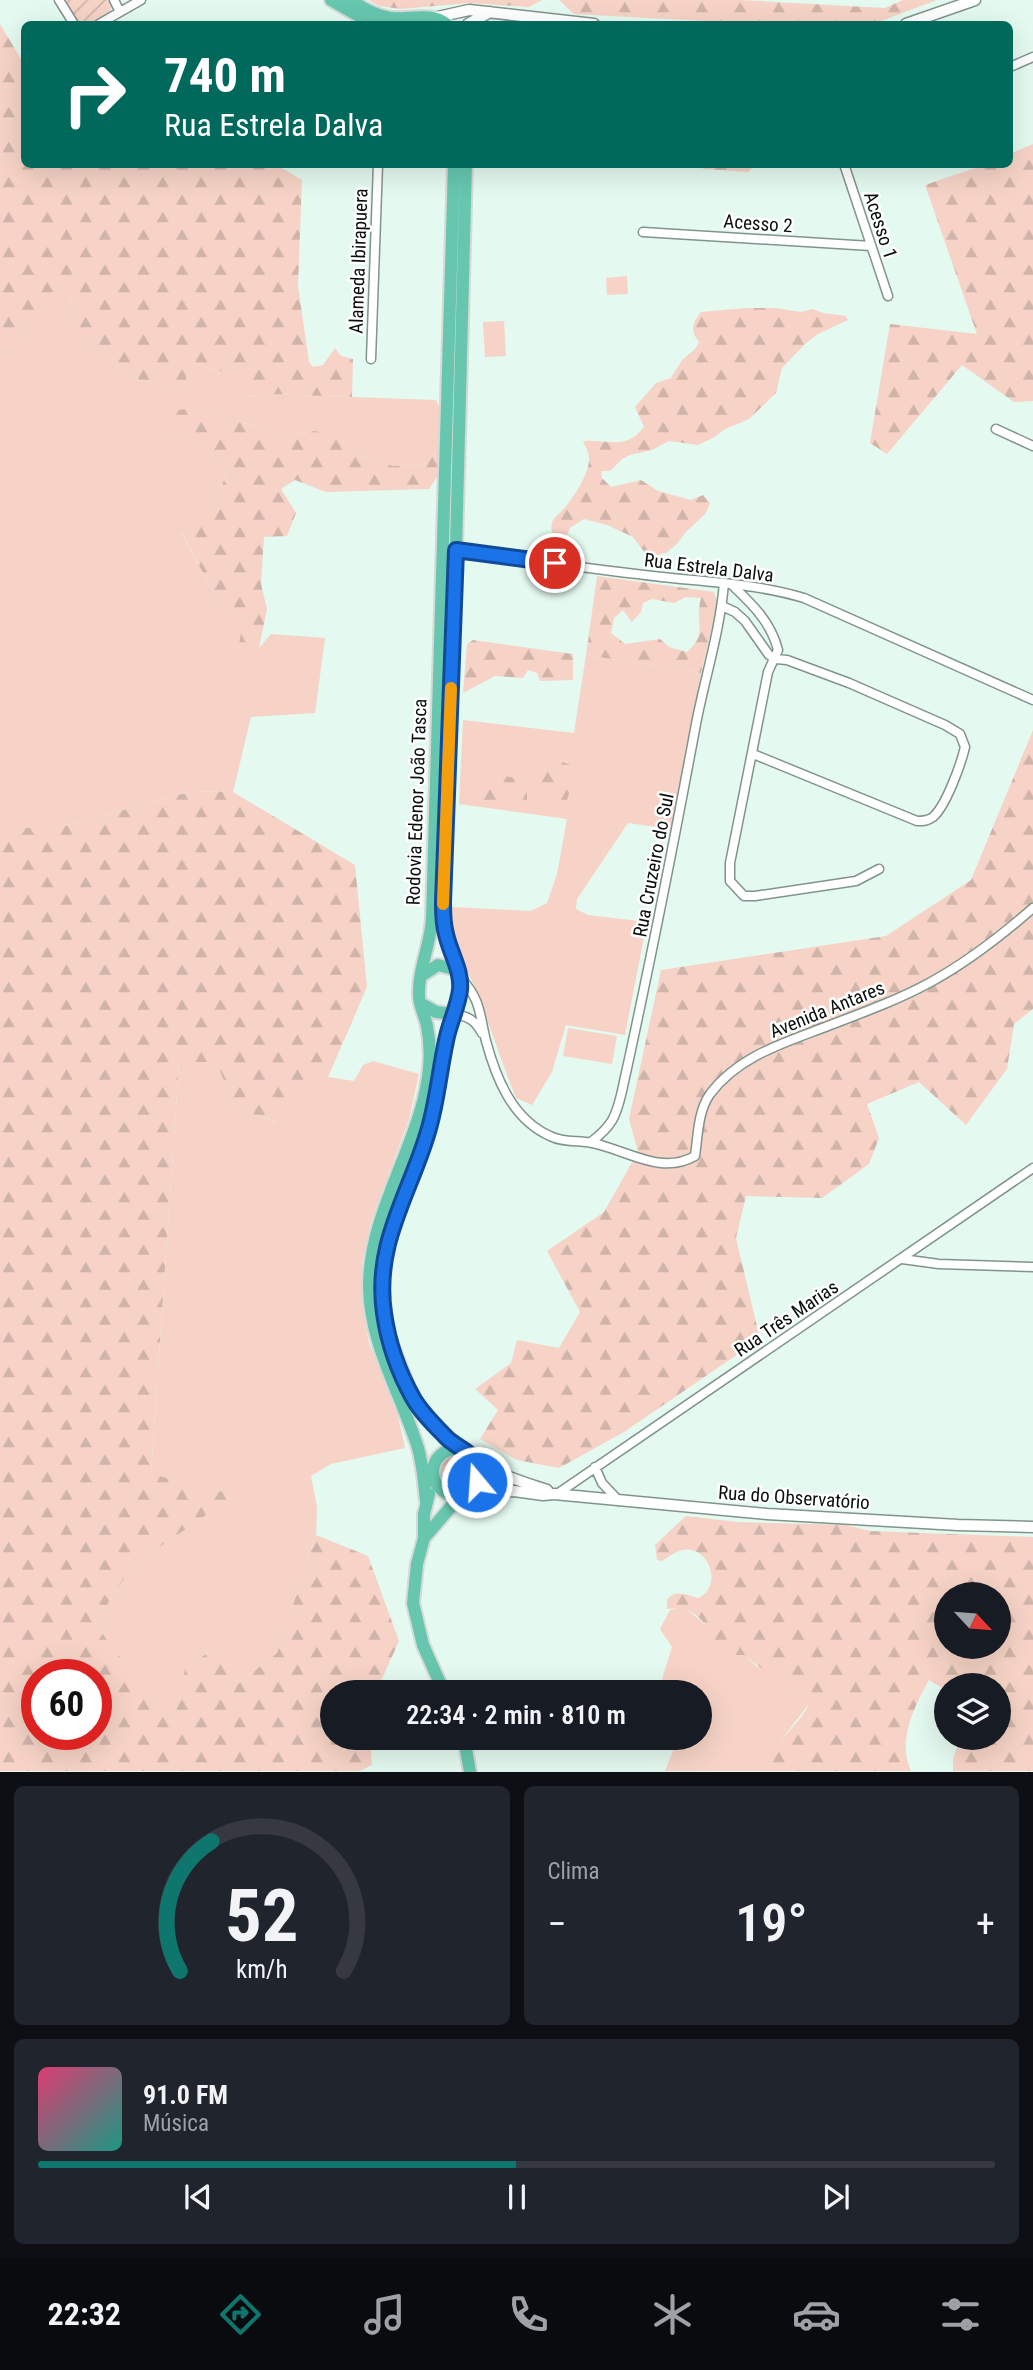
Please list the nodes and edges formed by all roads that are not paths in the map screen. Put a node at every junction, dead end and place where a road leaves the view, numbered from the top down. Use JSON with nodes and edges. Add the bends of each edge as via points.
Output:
{"nodes":[{"id":1,"x":59,"y":0,"type":"edge"},
{"id":2,"x":114,"y":0,"type":"edge"},
{"id":3,"x":141,"y":0,"type":"edge"},
{"id":4,"x":331,"y":0,"type":"edge"},
{"id":5,"x":350,"y":0,"type":"edge"},
{"id":6,"x":964,"y":0,"type":"edge"},
{"id":7,"x":975,"y":0,"type":"edge"},
{"id":8,"x":950,"y":8,"type":"junction"},
{"id":9,"x":120,"y":12,"type":"junction"},
{"id":10,"x":491,"y":12,"type":"junction"},
{"id":11,"x":429,"y":18,"type":"junction"},
{"id":12,"x":72,"y":21,"type":"edge"},
{"id":13,"x":104,"y":21,"type":"edge"},
{"id":14,"x":368,"y":21,"type":"edge"},
{"id":15,"x":422,"y":21,"type":"edge"},
{"id":16,"x":438,"y":21,"type":"edge"},
{"id":17,"x":474,"y":21,"type":"edge"},
{"id":18,"x":568,"y":21,"type":"edge"},
{"id":19,"x":914,"y":21,"type":"edge"},
{"id":20,"x":1033,"y":57,"type":"edge"},
{"id":21,"x":1013,"y":66,"type":"edge"},
{"id":22,"x":378,"y":168,"type":"edge"},
{"id":23,"x":454,"y":168,"type":"edge"},
{"id":24,"x":466,"y":168,"type":"edge"},
{"id":25,"x":845,"y":168,"type":"edge"},
{"id":26,"x":643,"y":232,"type":"dead end"},
{"id":27,"x":871,"y":246,"type":"junction"},
{"id":28,"x":888,"y":296,"type":"dead end"},
{"id":29,"x":371,"y":359,"type":"dead end"},
{"id":30,"x":996,"y":429,"type":"dead end"},
{"id":31,"x":1033,"y":446,"type":"edge"},
{"id":32,"x":450,"y":549,"type":"junction"},
{"id":33,"x":728,"y":584,"type":"junction"},
{"id":34,"x":722,"y":606,"type":"junction"},
{"id":35,"x":776,"y":659,"type":"junction"},
{"id":36,"x":1033,"y":700,"type":"edge"},
{"id":37,"x":753,"y":754,"type":"junction"},
{"id":38,"x":879,"y":869,"type":"dead end"},
{"id":39,"x":1033,"y":908,"type":"edge"},
{"id":40,"x":459,"y":974,"type":"junction"},
{"id":41,"x":420,"y":976,"type":"junction"},
{"id":42,"x":420,"y":1003,"type":"junction"},
{"id":43,"x":453,"y":1014,"type":"junction"},
{"id":44,"x":486,"y":1039,"type":"junction"},
{"id":45,"x":591,"y":1142,"type":"junction"},
{"id":46,"x":1033,"y":1168,"type":"edge"},
{"id":47,"x":912,"y":1252,"type":"junction"},
{"id":48,"x":902,"y":1259,"type":"junction"},
{"id":49,"x":923,"y":1262,"type":"junction"},
{"id":50,"x":1033,"y":1267,"type":"edge"},
{"id":51,"x":423,"y":1411,"type":"junction"},
{"id":52,"x":407,"y":1422,"type":"junction"},
{"id":53,"x":471,"y":1455,"type":"junction"},
{"id":54,"x":595,"y":1467,"type":"junction"},
{"id":55,"x":430,"y":1475,"type":"junction"},
{"id":56,"x":465,"y":1493,"type":"junction"},
{"id":57,"x":555,"y":1494,"type":"junction"},
{"id":58,"x":619,"y":1501,"type":"junction"},
{"id":59,"x":1033,"y":1527,"type":"edge"},
{"id":60,"x":424,"y":1538,"type":"junction"},
{"id":61,"x":439,"y":1680,"type":"edge"},
{"id":62,"x":466,"y":1750,"type":"edge"},
{"id":63,"x":470,"y":1772,"type":"edge"}],
"edges":[{"from":1,"to":12,"type":"street"},
{"from":2,"to":9,"type":"street"},
{"from":3,"to":9,"type":"street"},
{"from":4,"to":14,"type":"main road"},
{"from":5,"to":11,"type":"main road","via":[[387,17]]},
{"from":6,"to":8,"type":"street"},
{"from":7,"to":8,"type":"street"},
{"from":8,"to":19,"type":"street"},
{"from":9,"to":13,"type":"street"},
{"from":10,"to":11,"type":"street","via":[[460,11]]},
{"from":10,"to":17,"type":"street"},
{"from":10,"to":18,"type":"street"},
{"from":11,"to":15,"type":"main road"},
{"from":11,"to":16,"type":"main road"},
{"from":20,"to":21,"type":"street"},
{"from":22,"to":29,"type":"street","name":"Alameda Ibirapuera"},
{"from":23,"to":32,"type":"main road","name":"Rodovia Edenor João Tasca"},
{"from":24,"to":32,"type":"main road","name":"Rodovia Edenor João Tasca"},
{"from":25,"to":27,"type":"street","name":"Acesso 1"},
{"from":26,"to":27,"type":"street","name":"Acesso 2"},
{"from":27,"to":28,"type":"street","name":"Acesso 1"},
{"from":30,"to":31,"type":"street"},
{"from":32,"to":33,"type":"street","name":"Rua Estrela Dalva"},
{"from":32,"to":40,"type":"main road","name":"Rodovia Edenor João Tasca","via":[[443,902],[446,934]]},
{"from":32,"to":41,"type":"main road","name":"Rodovia Edenor João Tasca","via":[[432,927]]},
{"from":33,"to":34,"type":"street","name":"Rua Cruzeiro do Sul"},
{"from":33,"to":35,"type":"street","via":[[769,627],[778,650]]},
{"from":33,"to":36,"type":"street","name":"Rua Estrela Dalva","via":[[804,598]]},
{"from":34,"to":35,"type":"street","via":[[736,612]]},
{"from":34,"to":45,"type":"street","name":"Rua Cruzeiro do Sul","via":[[617,1116]]},
{"from":35,"to":37,"type":"street","via":[[768,673]]},
{"from":35,"to":37,"type":"street","via":[[837,678],[945,726],[960,734],[965,747],[942,805],[925,821]]},
{"from":37,"to":38,"type":"street","via":[[729,873],[737,891],[755,897],[856,881]]},
{"from":39,"to":45,"type":"street","name":"Avenida Antares","via":[[928,984],[746,1062],[711,1093],[702,1109],[695,1156],[683,1163],[650,1163]]},
{"from":40,"to":41,"type":"main road","via":[[438,965]]},
{"from":40,"to":43,"type":"main road","name":"Rodovia Edenor João Tasca"},
{"from":40,"to":44,"type":"street","via":[[477,1000]]},
{"from":41,"to":42,"type":"main road","name":"Rodovia Edenor João Tasca"},
{"from":42,"to":43,"type":"main road"},
{"from":42,"to":52,"type":"main road","name":"Rodovia Edenor João Tasca","via":[[429,1039],[426,1088],[374,1241],[369,1288],[372,1322]]},
{"from":43,"to":44,"type":"street","via":[[472,1019]]},
{"from":43,"to":51,"type":"main road","name":"Rodovia Edenor João Tasca","via":[[428,1134],[387,1239],[383,1266],[389,1338],[414,1400]]},
{"from":44,"to":45,"type":"street","via":[[495,1070],[519,1114],[552,1137],[570,1143]]},
{"from":46,"to":47,"type":"street","name":"Rua Três Marias"},
{"from":47,"to":48,"type":"street","name":"Rua Três Marias"},
{"from":47,"to":49,"type":"street"},
{"from":48,"to":49,"type":"street"},
{"from":48,"to":54,"type":"street","name":"Rua Três Marias"},
{"from":49,"to":50,"type":"street"},
{"from":51,"to":52,"type":"main road"},
{"from":51,"to":53,"type":"main road","name":"Rodovia Edenor João Tasca","via":[[447,1440]]},
{"from":52,"to":55,"type":"main road","name":"Rodovia Edenor João Tasca"},
{"from":53,"to":55,"type":"main road","via":[[449,1451],[438,1459]]},
{"from":53,"to":56,"type":"main road","via":[[479,1476]]},
{"from":53,"to":57,"type":"street","name":"Rua do Observatório","via":[[494,1472]]},
{"from":54,"to":57,"type":"street","name":"Rua Três Marias"},
{"from":54,"to":58,"type":"street","via":[[602,1483]]},
{"from":55,"to":56,"type":"main road","via":[[449,1494]]},
{"from":55,"to":60,"type":"main road","name":"Rodovia Edenor João Tasca"},
{"from":56,"to":57,"type":"street","name":"Rua do Observatório"},
{"from":56,"to":60,"type":"main road"},
{"from":57,"to":58,"type":"street","name":"Rua do Observatório"},
{"from":58,"to":59,"type":"street","name":"Rua do Observatório","via":[[767,1514]]},
{"from":60,"to":61,"type":"main road","name":"Rodovia Edenor João Tasca","via":[[413,1603],[423,1645]]},
{"from":62,"to":63,"type":"main road"}]}
